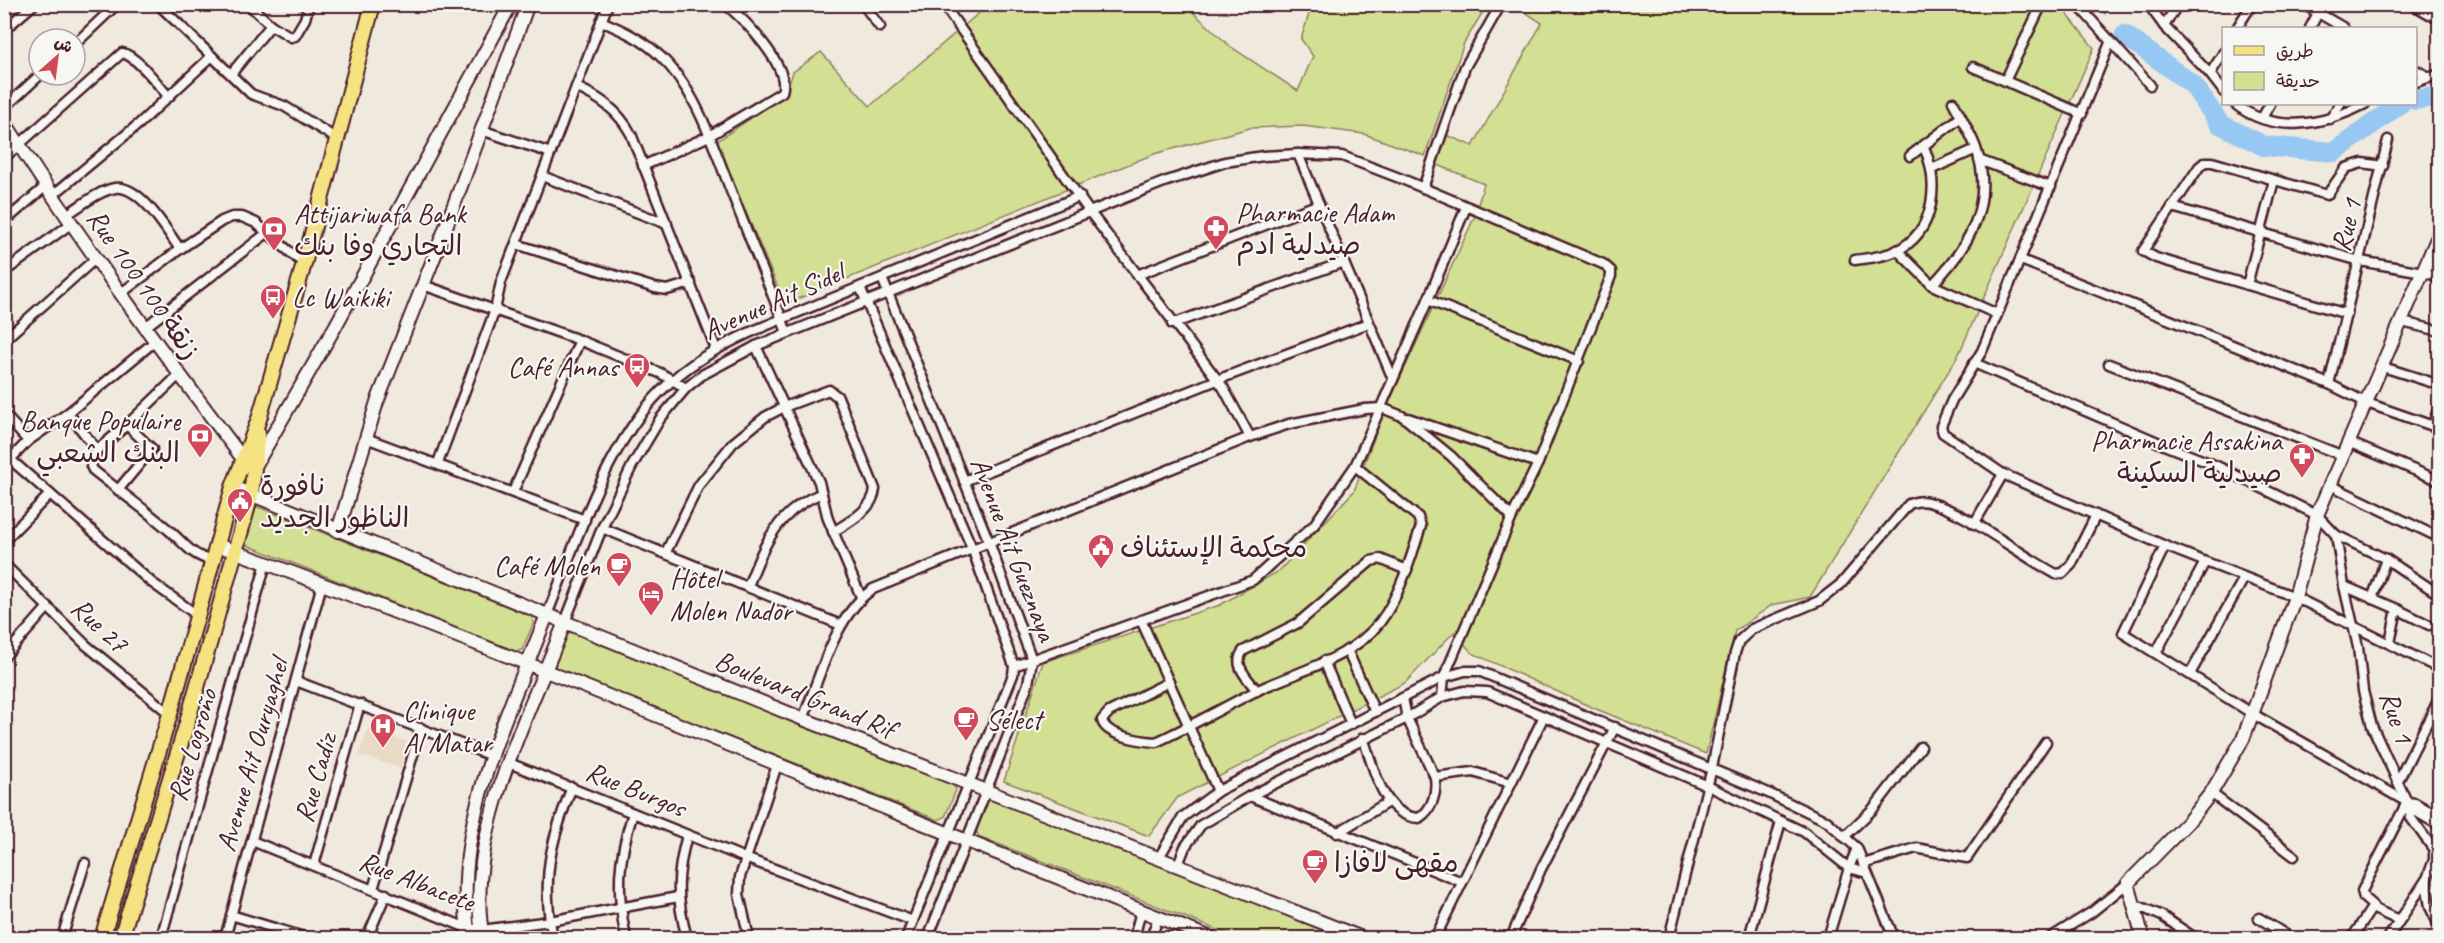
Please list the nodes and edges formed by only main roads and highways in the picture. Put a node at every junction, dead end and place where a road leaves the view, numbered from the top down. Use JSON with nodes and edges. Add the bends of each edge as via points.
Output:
{"nodes":[{"id":1,"x":373,"y":4,"type":"edge"},
{"id":2,"x":249,"y":463,"type":"junction"},
{"id":3,"x":102,"y":939,"type":"edge"},
{"id":4,"x":121,"y":939,"type":"edge"}],
"edges":[{"from":1,"to":2,"type":"main road"},
{"from":2,"to":3,"type":"main road","via":[[233,487]]},
{"from":2,"to":4,"type":"main road","via":[[251,495]]}]}
